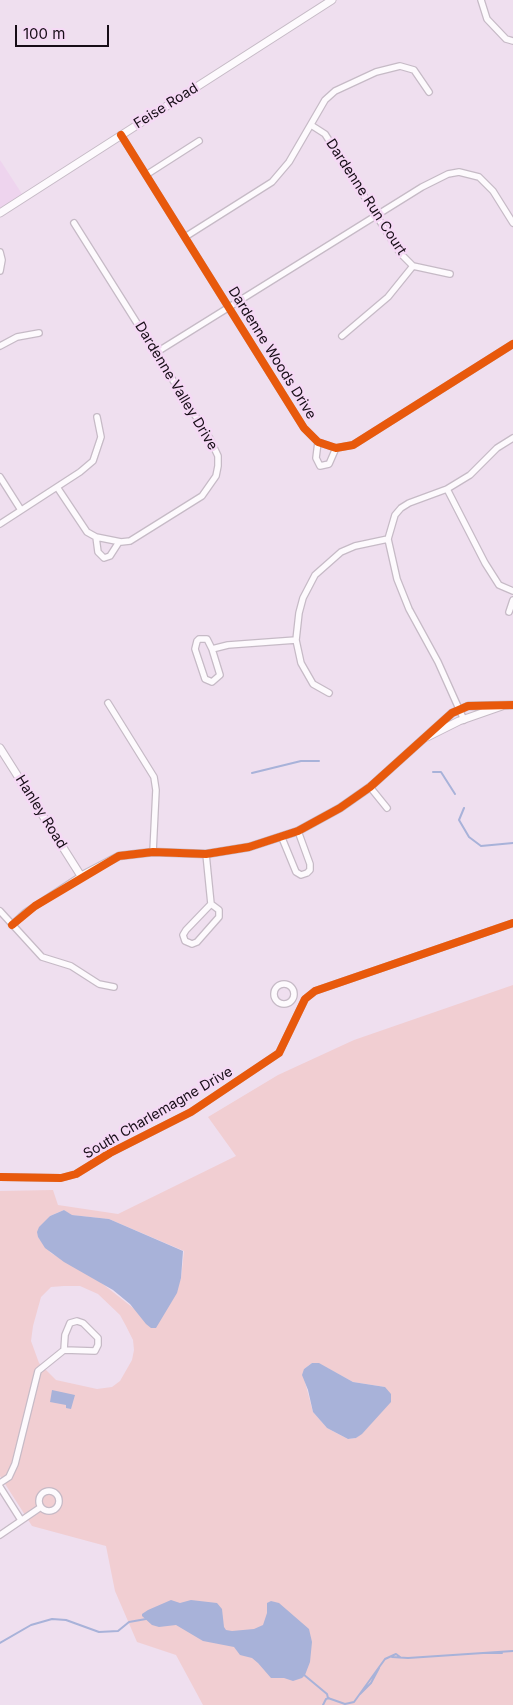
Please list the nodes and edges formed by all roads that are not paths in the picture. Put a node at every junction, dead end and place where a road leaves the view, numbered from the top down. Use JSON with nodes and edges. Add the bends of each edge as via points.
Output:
{"nodes":[{"id":1,"x":332,"y":0,"type":"edge"},
{"id":2,"x":481,"y":0,"type":"edge"},
{"id":3,"x":513,"y":40,"type":"edge"},
{"id":4,"x":429,"y":92,"type":"dead end"},
{"id":5,"x":311,"y":124,"type":"junction"},
{"id":6,"x":121,"y":135,"type":"junction"},
{"id":7,"x":199,"y":141,"type":"dead end"},
{"id":8,"x":146,"y":175,"type":"junction"},
{"id":9,"x":0,"y":212,"type":"edge"},
{"id":10,"x":376,"y":215,"type":"junction"},
{"id":11,"x":74,"y":223,"type":"dead end"},
{"id":12,"x":513,"y":223,"type":"edge"},
{"id":13,"x":185,"y":237,"type":"junction"},
{"id":14,"x":0,"y":252,"type":"edge"},
{"id":15,"x":413,"y":266,"type":"junction"},
{"id":16,"x":0,"y":271,"type":"edge"},
{"id":17,"x":450,"y":274,"type":"dead end"},
{"id":18,"x":229,"y":307,"type":"junction"},
{"id":19,"x":39,"y":333,"type":"dead end"},
{"id":20,"x":342,"y":336,"type":"dead end"},
{"id":21,"x":513,"y":344,"type":"edge"},
{"id":22,"x":0,"y":346,"type":"edge"},
{"id":23,"x":157,"y":352,"type":"junction"},
{"id":24,"x":96,"y":417,"type":"dead end"},
{"id":25,"x":513,"y":438,"type":"edge"},
{"id":26,"x":318,"y":442,"type":"junction"},
{"id":27,"x":336,"y":448,"type":"junction"},
{"id":28,"x":0,"y":477,"type":"edge"},
{"id":29,"x":57,"y":487,"type":"junction"},
{"id":30,"x":447,"y":489,"type":"junction"},
{"id":31,"x":21,"y":510,"type":"junction"},
{"id":32,"x":0,"y":524,"type":"edge"},
{"id":33,"x":96,"y":537,"type":"junction"},
{"id":34,"x":388,"y":539,"type":"junction"},
{"id":35,"x":119,"y":542,"type":"junction"},
{"id":36,"x":513,"y":591,"type":"edge"},
{"id":37,"x":513,"y":600,"type":"edge"},
{"id":38,"x":508,"y":612,"type":"dead end"},
{"id":39,"x":296,"y":640,"type":"junction"},
{"id":40,"x":212,"y":649,"type":"junction"},
{"id":41,"x":329,"y":693,"type":"dead end"},
{"id":42,"x":108,"y":703,"type":"dead end"},
{"id":43,"x":509,"y":705,"type":"edge"},
{"id":44,"x":460,"y":709,"type":"junction"},
{"id":45,"x":464,"y":720,"type":"junction"},
{"id":46,"x":424,"y":738,"type":"junction"},
{"id":47,"x":0,"y":748,"type":"edge"},
{"id":48,"x":370,"y":787,"type":"junction"},
{"id":49,"x":387,"y":808,"type":"dead end"},
{"id":50,"x":298,"y":831,"type":"junction"},
{"id":51,"x":282,"y":838,"type":"junction"},
{"id":52,"x":153,"y":852,"type":"junction"},
{"id":53,"x":206,"y":854,"type":"junction"},
{"id":54,"x":81,"y":876,"type":"junction"},
{"id":55,"x":211,"y":904,"type":"junction"},
{"id":56,"x":0,"y":911,"type":"edge"},
{"id":57,"x":513,"y":923,"type":"edge"},
{"id":58,"x":12,"y":925,"type":"junction"},
{"id":59,"x":114,"y":987,"type":"dead end"},
{"id":60,"x":292,"y":999,"type":"dead end"},
{"id":61,"x":301,"y":1006,"type":"junction"},
{"id":62,"x":0,"y":1177,"type":"edge"},
{"id":63,"x":64,"y":1350,"type":"junction"},
{"id":64,"x":0,"y":1483,"type":"edge"},
{"id":65,"x":0,"y":1487,"type":"edge"},
{"id":66,"x":41,"y":1507,"type":"dead end"},
{"id":67,"x":21,"y":1520,"type":"junction"},
{"id":68,"x":0,"y":1535,"type":"edge"}],
"edges":[{"from":1,"to":6,"type":"street","name":"Feise Road"},
{"from":2,"to":3,"type":"street","via":[[487,19],[506,39]]},
{"from":4,"to":5,"type":"street","via":[[410,68],[388,68],[335,91],[325,100]]},
{"from":5,"to":10,"type":"street","name":"Dardenne Run Court","via":[[325,134]]},
{"from":5,"to":13,"type":"street","via":[[289,162],[272,182]]},
{"from":6,"to":8,"type":"street","name":"Dardenne Woods Drive"},
{"from":6,"to":9,"type":"street","name":"Feise Road"},
{"from":7,"to":8,"type":"street"},
{"from":8,"to":13,"type":"street","name":"Dardenne Woods Drive"},
{"from":10,"to":12,"type":"street","name":"Dardenne Woods Drive","via":[[433,181],[459,172],[473,175],[494,190]]},
{"from":10,"to":15,"type":"street","name":"Dardenne Run Court","via":[[400,253]]},
{"from":10,"to":18,"type":"street","name":"Dardenne Woods Drive"},
{"from":11,"to":23,"type":"street","name":"Dardenne Valley Drive"},
{"from":13,"to":18,"type":"street","name":"Dardenne Woods Drive"},
{"from":14,"to":16,"type":"street"},
{"from":15,"to":17,"type":"street","name":"Dardenne Run Court"},
{"from":15,"to":20,"type":"street","via":[[388,297]]},
{"from":18,"to":23,"type":"street","name":"Dardenne Woods Drive"},
{"from":18,"to":26,"type":"street","name":"Dardenne Woods Drive","via":[[304,428]]},
{"from":19,"to":22,"type":"street","via":[[17,337]]},
{"from":21,"to":27,"type":"street","via":[[353,445]]},
{"from":23,"to":35,"type":"street","name":"Dardenne Valley Drive","via":[[214,447],[218,456],[216,476],[202,496],[130,541]]},
{"from":24,"to":29,"type":"street","via":[[101,437],[96,456],[80,472]]},
{"from":25,"to":30,"type":"street","via":[[497,448],[470,475]]},
{"from":26,"to":27,"type":"street","name":"Dardenne Woods Drive"},
{"from":26,"to":27,"type":"street","via":[[316,458],[320,466],[329,464]]},
{"from":28,"to":31,"type":"street"},
{"from":29,"to":31,"type":"street"},
{"from":29,"to":33,"type":"street","name":"Dardenne Valley Drive","via":[[83,528]]},
{"from":30,"to":34,"type":"street","via":[[409,502],[395,515]]},
{"from":30,"to":36,"type":"street","via":[[485,564],[499,585]]},
{"from":31,"to":32,"type":"street"},
{"from":33,"to":35,"type":"street"},
{"from":33,"to":35,"type":"street","name":"Dardenne Valley Drive","via":[[98,552],[104,558],[110,556]]},
{"from":34,"to":39,"type":"street","via":[[341,552],[315,575],[303,598]]},
{"from":34,"to":44,"type":"street","via":[[397,578],[409,609]]},
{"from":37,"to":38,"type":"street"},
{"from":39,"to":40,"type":"street"},
{"from":39,"to":41,"type":"street","via":[[307,676],[313,684]]},
{"from":40,"to":40,"type":"street","via":[[204,638],[195,645],[205,679],[212,682],[220,675]]},
{"from":42,"to":52,"type":"street","via":[[154,777]]},
{"from":43,"to":44,"type":"street"},
{"from":43,"to":45,"type":"street"},
{"from":44,"to":45,"type":"street"},
{"from":44,"to":46,"type":"street","via":[[452,712]]},
{"from":45,"to":46,"type":"street"},
{"from":46,"to":48,"type":"street"},
{"from":47,"to":54,"type":"street","name":"Hanley Road"},
{"from":48,"to":49,"type":"street"},
{"from":48,"to":50,"type":"street"},
{"from":50,"to":51,"type":"street"},
{"from":50,"to":51,"type":"street","via":[[310,864],[307,874],[296,872]]},
{"from":51,"to":53,"type":"street"},
{"from":52,"to":53,"type":"street"},
{"from":52,"to":54,"type":"street","via":[[119,856]]},
{"from":53,"to":55,"type":"street"},
{"from":54,"to":58,"type":"street"},
{"from":55,"to":55,"type":"street","via":[[219,910],[220,917],[197,942],[185,941],[183,935],[186,930]]},
{"from":56,"to":58,"type":"street"},
{"from":57,"to":61,"type":"street","name":"South Charlemagne Drive","via":[[316,991]]},
{"from":58,"to":59,"type":"street","via":[[42,957],[71,966],[99,984]]},
{"from":60,"to":61,"type":"street"},
{"from":61,"to":62,"type":"street","name":"South Charlemagne Drive","via":[[279,1053],[184,1116],[76,1174],[61,1178]]},
{"from":63,"to":63,"type":"street","via":[[95,1351],[98,1338],[83,1323],[70,1323]]},
{"from":63,"to":64,"type":"street","via":[[38,1371],[15,1464],[9,1477]]},
{"from":65,"to":67,"type":"street"},
{"from":66,"to":67,"type":"street"},
{"from":67,"to":68,"type":"street"}]}
